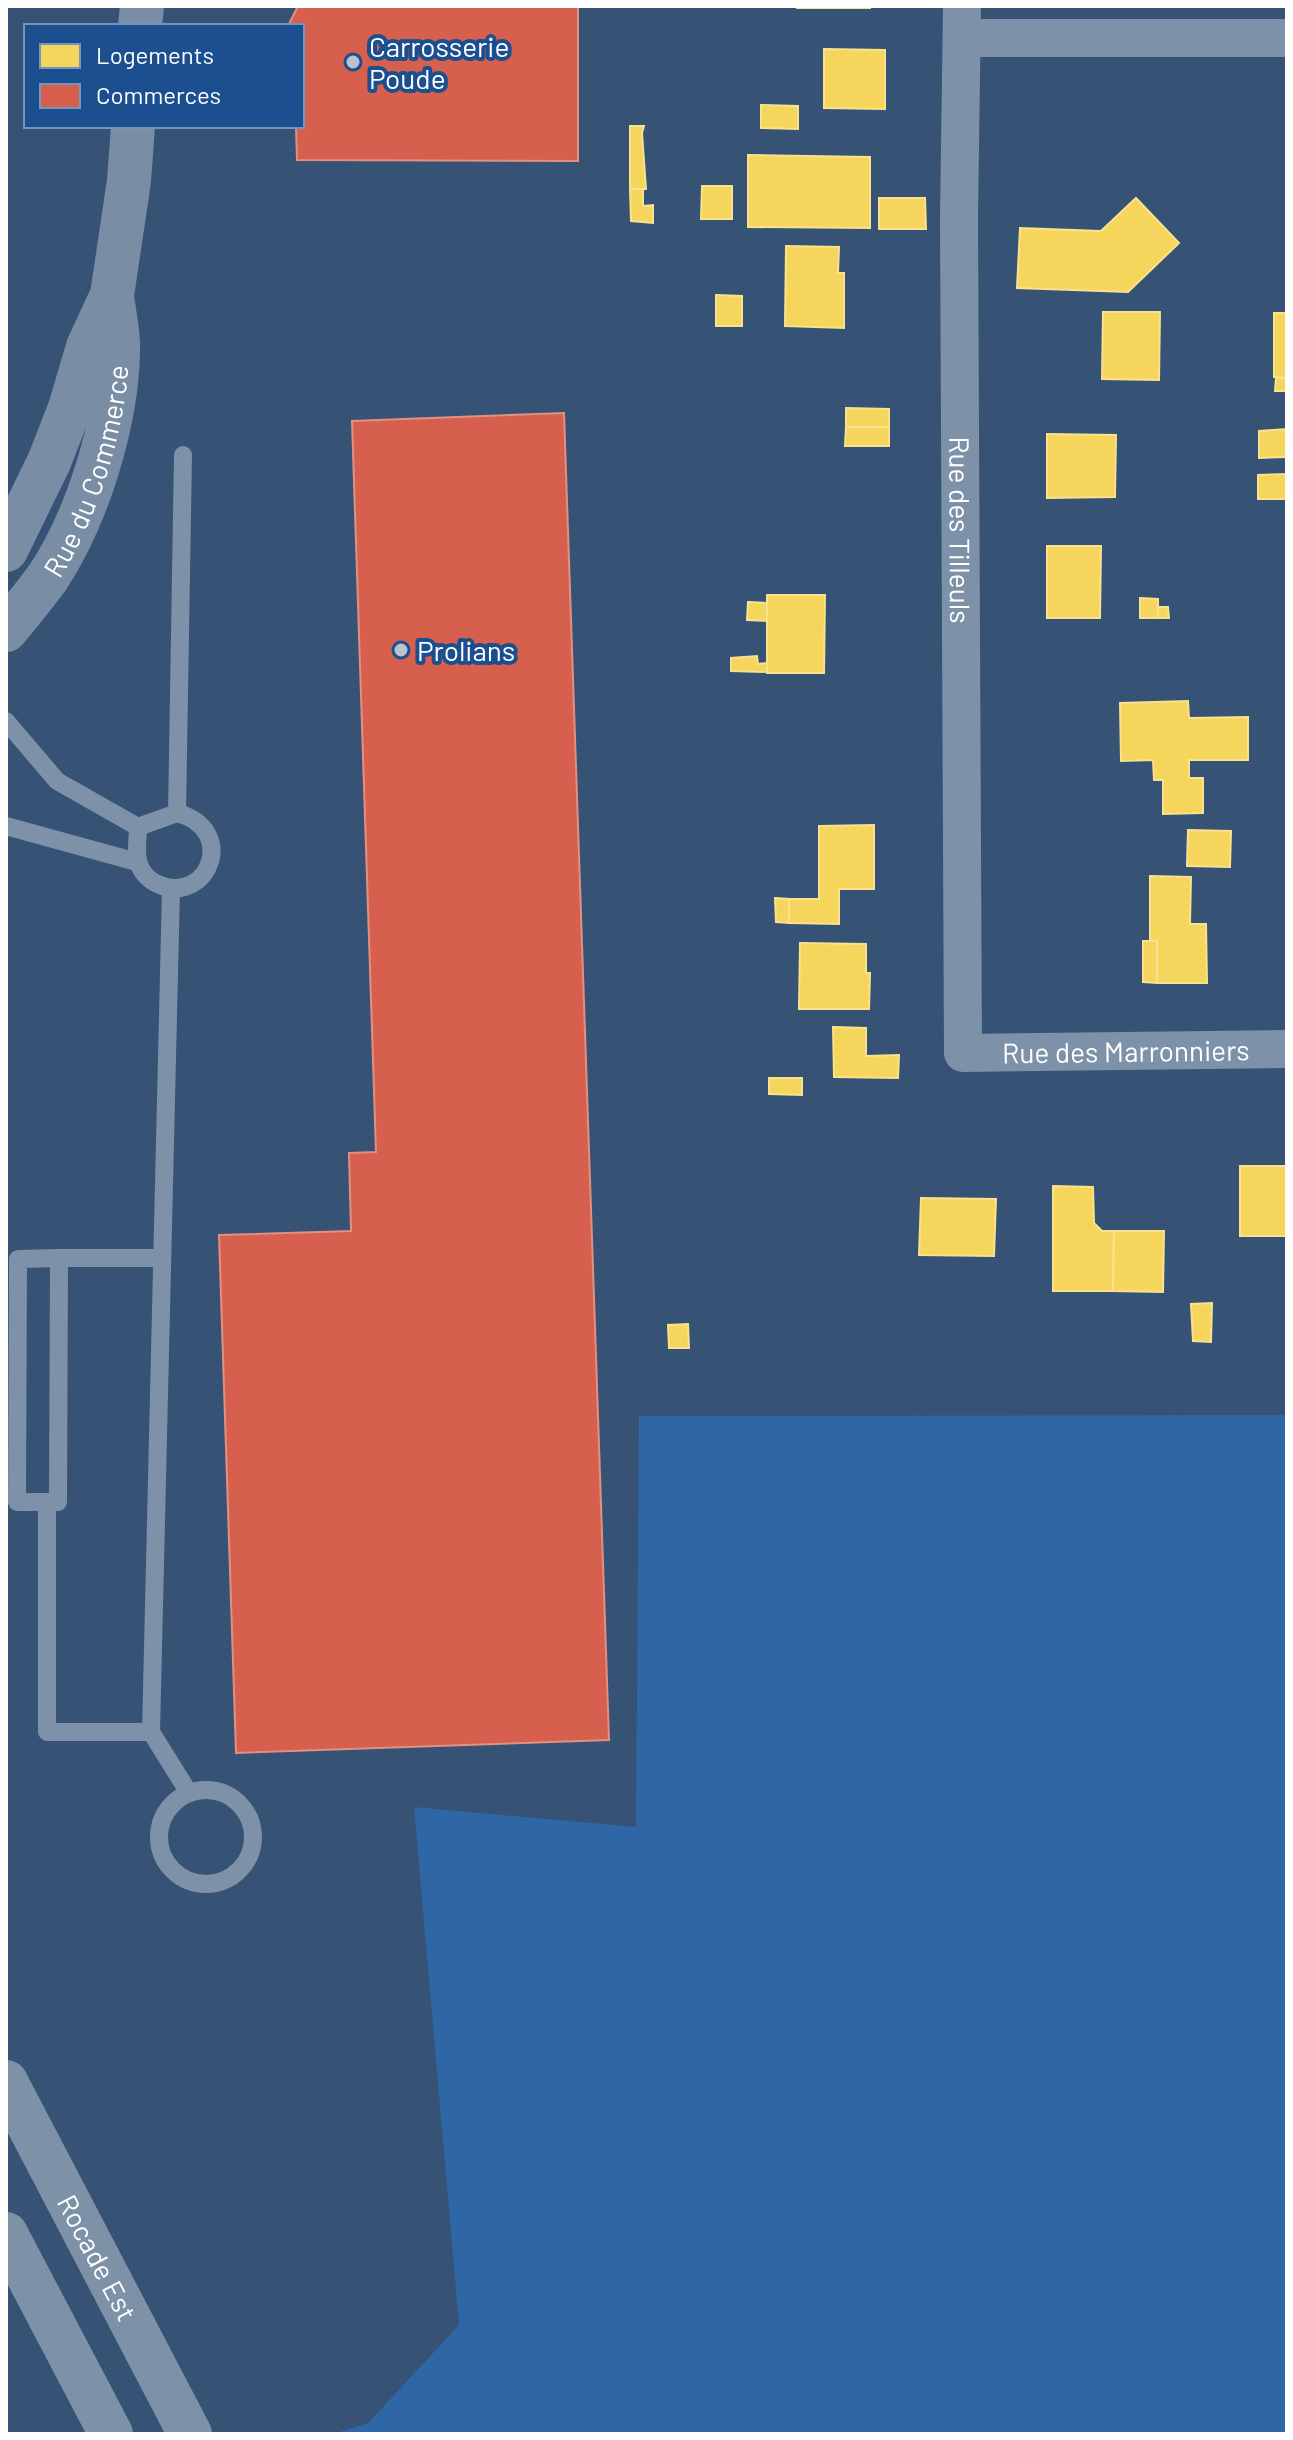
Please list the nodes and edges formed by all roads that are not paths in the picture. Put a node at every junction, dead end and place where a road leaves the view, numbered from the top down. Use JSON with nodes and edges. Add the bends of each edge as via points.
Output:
{"nodes":[{"id":1,"x":962,"y":22,"type":"edge"},
{"id":2,"x":1287,"y":38,"type":"edge"},
{"id":3,"x":133,"y":128,"type":"edge"},
{"id":4,"x":112,"y":295,"type":"junction"},
{"id":5,"x":183,"y":455,"type":"dead end"},
{"id":6,"x":6,"y":550,"type":"edge"},
{"id":7,"x":6,"y":630,"type":"edge"},
{"id":8,"x":6,"y":721,"type":"edge"},
{"id":9,"x":177,"y":813,"type":"junction"},
{"id":10,"x":6,"y":826,"type":"edge"},
{"id":11,"x":138,"y":827,"type":"junction"},
{"id":12,"x":137,"y":862,"type":"junction"},
{"id":13,"x":171,"y":889,"type":"junction"},
{"id":14,"x":1287,"y":1049,"type":"edge"},
{"id":15,"x":963,"y":1053,"type":"joint"},
{"id":16,"x":59,"y":1258,"type":"junction"},
{"id":17,"x":162,"y":1258,"type":"junction"},
{"id":18,"x":47,"y":1502,"type":"junction"},
{"id":19,"x":151,"y":1732,"type":"junction"},
{"id":20,"x":189,"y":1793,"type":"junction"},
{"id":21,"x":6,"y":2082,"type":"edge"},
{"id":22,"x":6,"y":2234,"type":"edge"},
{"id":23,"x":111,"y":2434,"type":"edge"},
{"id":24,"x":190,"y":2434,"type":"edge"}],
"edges":[{"from":1,"to":2,"type":"street"},
{"from":1,"to":15,"type":"street","name":"Rue des Tilleuls"},
{"from":3,"to":4,"type":"street","name":"Rue du Commerce"},
{"from":4,"to":6,"type":"street","name":"Rue du Commerce","via":[[88,347],[49,462]]},
{"from":4,"to":7,"type":"street","name":"Rue du Commerce","via":[[119,350],[104,447],[81,513],[48,576]]},
{"from":5,"to":9,"type":"lane"},
{"from":8,"to":11,"type":"lane","via":[[57,781]]},
{"from":9,"to":11,"type":"lane"},
{"from":9,"to":13,"type":"lane","via":[[203,826],[212,854],[199,879]]},
{"from":10,"to":12,"type":"lane"},
{"from":11,"to":12,"type":"lane"},
{"from":12,"to":13,"type":"lane","via":[[145,876]]},
{"from":13,"to":17,"type":"lane"},
{"from":14,"to":15,"type":"street","name":"Rue des Marronniers"},
{"from":16,"to":17,"type":"lane"},
{"from":16,"to":18,"type":"lane","via":[[58,1502]]},
{"from":16,"to":18,"type":"lane","via":[[18,1259],[17,1502]]},
{"from":17,"to":19,"type":"lane"},
{"from":18,"to":19,"type":"lane","via":[[47,1732]]},
{"from":19,"to":20,"type":"lane"},
{"from":20,"to":20,"type":"lane","via":[[174,1801],[158,1829],[164,1862],[190,1882],[223,1882],[248,1860],[253,1829],[247,1813],[222,1792]]},
{"from":21,"to":24,"type":"highway","name":"Rocade Est"},
{"from":22,"to":23,"type":"highway"}]}
